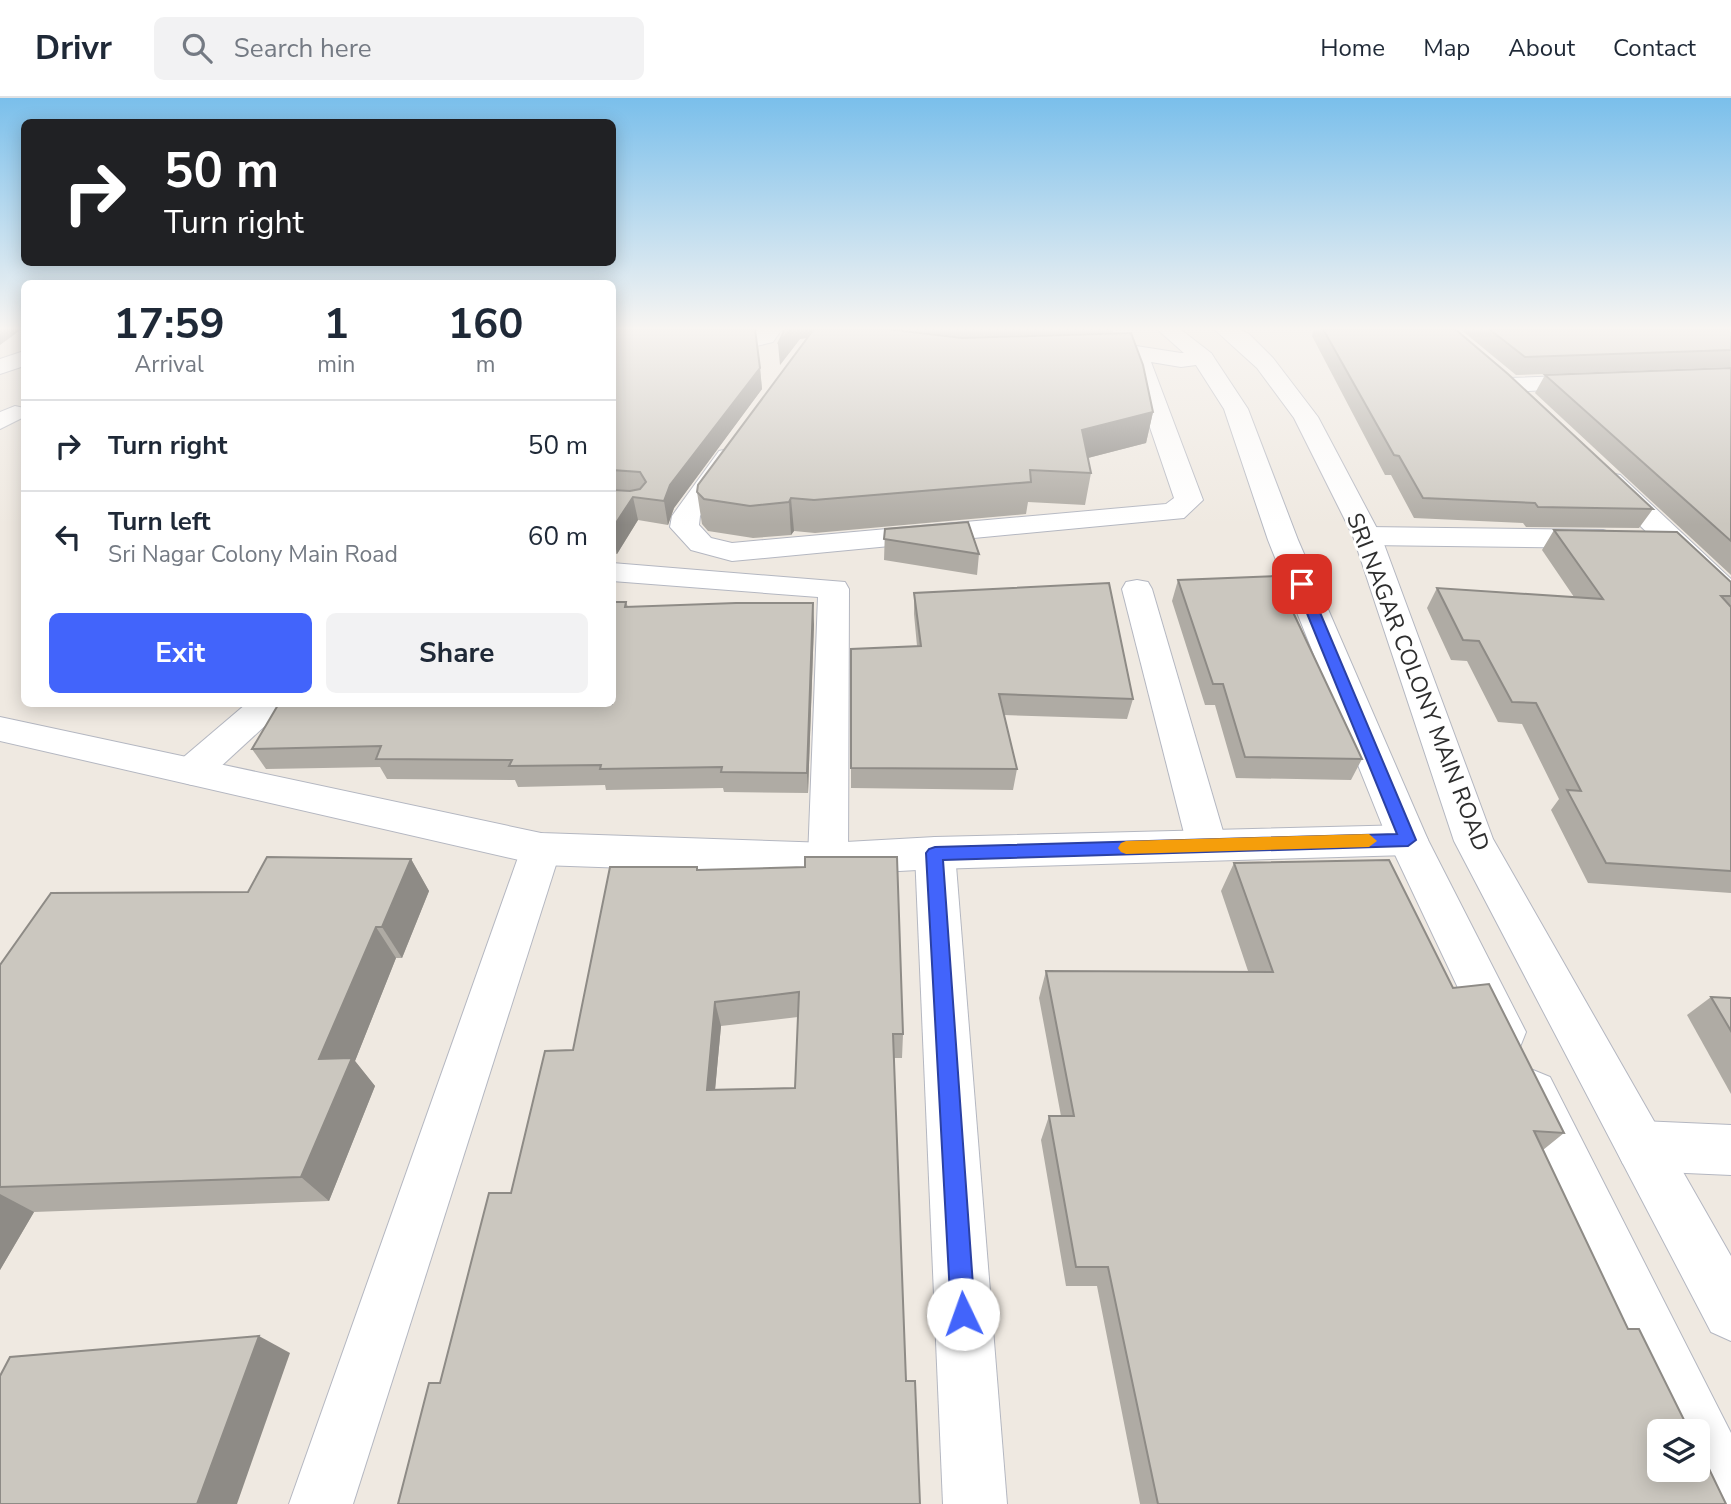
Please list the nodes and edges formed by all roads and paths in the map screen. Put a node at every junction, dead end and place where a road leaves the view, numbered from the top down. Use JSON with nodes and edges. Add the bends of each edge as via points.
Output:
{"nodes":[{"id":1,"x":1184,"y":395,"type":"edge"},
{"id":2,"x":1224,"y":395,"type":"edge"},
{"id":3,"x":1290,"y":395,"type":"edge"},
{"id":4,"x":1519,"y":395,"type":"edge"},
{"id":5,"x":1538,"y":412,"type":"edge"},
{"id":6,"x":743,"y":437,"type":"edge"},
{"id":7,"x":1595,"y":467,"type":"edge"},
{"id":8,"x":1367,"y":536,"type":"junction"},
{"id":9,"x":1672,"y":540,"type":"junction"},
{"id":10,"x":616,"y":572,"type":"edge"},
{"id":11,"x":1137,"y":589,"type":"dead end"},
{"id":12,"x":1731,"y":595,"type":"edge"},
{"id":13,"x":265,"y":707,"type":"edge"},
{"id":14,"x":0,"y":729,"type":"edge"},
{"id":15,"x":192,"y":771,"type":"junction"},
{"id":16,"x":1408,"y":840,"type":"junction"},
{"id":17,"x":1206,"y":845,"type":"junction"},
{"id":18,"x":541,"y":849,"type":"junction"},
{"id":19,"x":935,"y":853,"type":"junction"},
{"id":20,"x":828,"y":859,"type":"junction"},
{"id":21,"x":1641,"y":1146,"type":"junction"},
{"id":22,"x":1731,"y":1150,"type":"edge"},
{"id":23,"x":1731,"y":1312,"type":"edge"},
{"id":24,"x":1731,"y":1500,"type":"edge"},
{"id":25,"x":321,"y":1504,"type":"edge"},
{"id":26,"x":975,"y":1504,"type":"edge"}],
"edges":[{"from":1,"to":6,"type":"street","via":[[1189,500],[1174,512],[732,552],[701,544],[684,527],[685,516]]},
{"from":2,"to":16,"type":"street","via":[[1236,409],[1283,540]]},
{"from":3,"to":8,"type":"street","name":"SRI NAGAR COLONY MAIN ROAD"},
{"from":4,"to":5,"type":"street"},
{"from":7,"to":9,"type":"street"},
{"from":8,"to":9,"type":"street"},
{"from":8,"to":21,"type":"street","name":"SRI NAGAR COLONY MAIN ROAD","via":[[1474,841]]},
{"from":9,"to":12,"type":"street"},
{"from":10,"to":20,"type":"street","via":[[834,589]]},
{"from":11,"to":17,"type":"street"},
{"from":13,"to":15,"type":"street"},
{"from":14,"to":15,"type":"street"},
{"from":15,"to":18,"type":"street"},
{"from":16,"to":17,"type":"street"},
{"from":16,"to":24,"type":"street"},
{"from":17,"to":19,"type":"street"},
{"from":18,"to":20,"type":"street"},
{"from":18,"to":25,"type":"street"},
{"from":19,"to":20,"type":"street"},
{"from":19,"to":26,"type":"street"},
{"from":21,"to":22,"type":"street"},
{"from":21,"to":23,"type":"street","name":"SRI NAGAR COLONY MAIN ROAD"}]}
